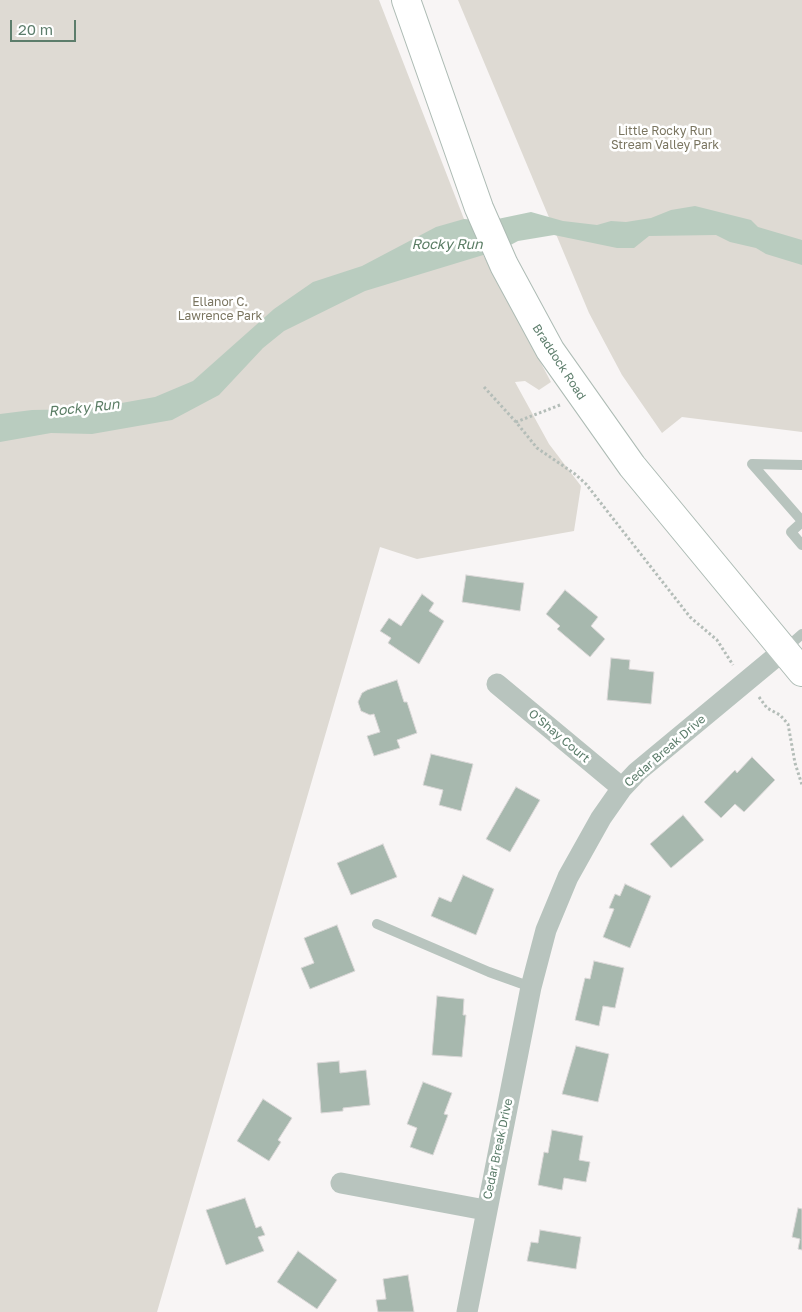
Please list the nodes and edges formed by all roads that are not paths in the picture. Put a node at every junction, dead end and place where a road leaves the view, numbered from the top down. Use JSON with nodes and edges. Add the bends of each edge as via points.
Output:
{"nodes":[{"id":1,"x":406,"y":0,"type":"edge"},
{"id":2,"x":802,"y":464,"type":"edge"},
{"id":3,"x":802,"y":522,"type":"edge"},
{"id":4,"x":802,"y":545,"type":"edge"},
{"id":5,"x":793,"y":642,"type":"edge"},
{"id":6,"x":802,"y":672,"type":"edge"},
{"id":7,"x":497,"y":684,"type":"dead end"},
{"id":8,"x":622,"y":788,"type":"junction"},
{"id":9,"x":377,"y":924,"type":"dead end"},
{"id":10,"x":531,"y":987,"type":"junction"},
{"id":11,"x":340,"y":1183,"type":"dead end"},
{"id":12,"x":485,"y":1210,"type":"junction"},
{"id":13,"x":467,"y":1312,"type":"edge"}],
"edges":[{"from":1,"to":5,"type":"main road","name":"Braddock Road","via":[[479,208],[504,265],[550,350],[632,466]]},
{"from":2,"to":3,"type":"lane","via":[[752,464]]},
{"from":3,"to":4,"type":"lane","via":[[791,532]]},
{"from":5,"to":6,"type":"main road","name":"Braddock Road"},
{"from":5,"to":8,"type":"street","name":"Cedar Break Drive"},
{"from":7,"to":8,"type":"street","name":"O'Shay Court"},
{"from":8,"to":10,"type":"street","name":"Cedar Break Drive","via":[[568,876],[546,930]]},
{"from":9,"to":10,"type":"lane"},
{"from":10,"to":12,"type":"street","name":"Cedar Break Drive"},
{"from":11,"to":12,"type":"street"},
{"from":12,"to":13,"type":"street","name":"Cedar Break Drive"}]}
